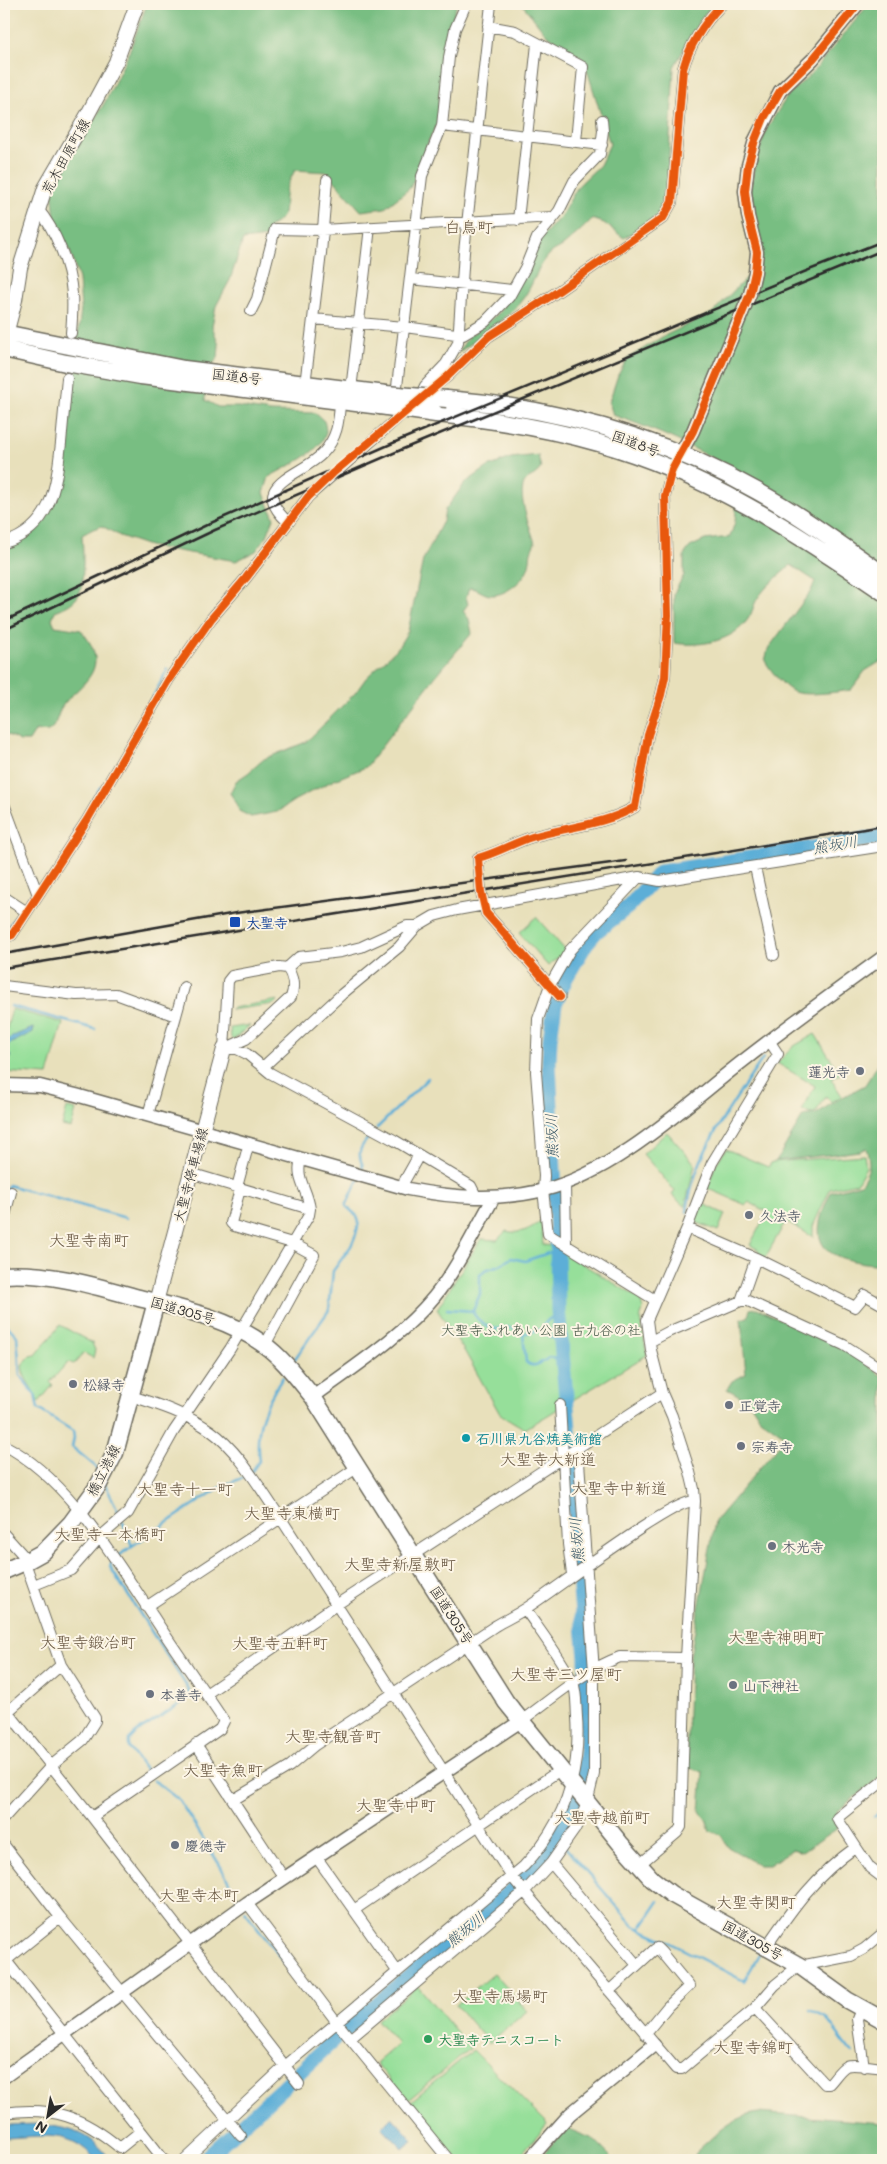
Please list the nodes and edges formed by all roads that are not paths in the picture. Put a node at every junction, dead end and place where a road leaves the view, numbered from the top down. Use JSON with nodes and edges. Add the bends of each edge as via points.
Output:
{"nodes":[{"id":1,"x":137,"y":4,"type":"edge"},
{"id":2,"x":466,"y":4,"type":"edge"},
{"id":3,"x":491,"y":4,"type":"edge"},
{"id":4,"x":722,"y":4,"type":"edge"},
{"id":5,"x":858,"y":4,"type":"edge"},
{"id":6,"x":488,"y":26,"type":"junction"},
{"id":7,"x":537,"y":44,"type":"junction"},
{"id":8,"x":602,"y":120,"type":"dead end"},
{"id":9,"x":442,"y":126,"type":"junction"},
{"id":10,"x":478,"y":129,"type":"junction"},
{"id":11,"x":527,"y":136,"type":"junction"},
{"id":12,"x":576,"y":142,"type":"junction"},
{"id":13,"x":602,"y":145,"type":"junction"},
{"id":14,"x":327,"y":180,"type":"dead end"},
{"id":15,"x":37,"y":208,"type":"junction"},
{"id":16,"x":553,"y":218,"type":"junction"},
{"id":17,"x":518,"y":220,"type":"junction"},
{"id":18,"x":467,"y":223,"type":"junction"},
{"id":19,"x":416,"y":225,"type":"junction"},
{"id":20,"x":370,"y":227,"type":"junction"},
{"id":21,"x":322,"y":230,"type":"junction"},
{"id":22,"x":411,"y":279,"type":"junction"},
{"id":23,"x":462,"y":284,"type":"junction"},
{"id":24,"x":512,"y":290,"type":"junction"},
{"id":25,"x":251,"y":311,"type":"dead end"},
{"id":26,"x":313,"y":319,"type":"junction"},
{"id":27,"x":358,"y":324,"type":"junction"},
{"id":28,"x":405,"y":327,"type":"junction"},
{"id":29,"x":71,"y":334,"type":"dead end"},
{"id":30,"x":458,"y":335,"type":"junction"},
{"id":31,"x":4,"y":340,"type":"edge"},
{"id":32,"x":67,"y":378,"type":"dead end"},
{"id":33,"x":305,"y":385,"type":"junction"},
{"id":34,"x":345,"y":396,"type":"junction"},
{"id":35,"x":387,"y":398,"type":"junction"},
{"id":36,"x":419,"y":399,"type":"junction"},
{"id":37,"x":680,"y":453,"type":"junction"},
{"id":38,"x":672,"y":469,"type":"junction"},
{"id":39,"x":288,"y":522,"type":"junction"},
{"id":40,"x":4,"y":543,"type":"edge"},
{"id":41,"x":883,"y":574,"type":"edge"},
{"id":42,"x":883,"y":592,"type":"edge"},
{"id":43,"x":4,"y":804,"type":"edge"},
{"id":44,"x":883,"y":846,"type":"edge"},
{"id":45,"x":755,"y":867,"type":"junction"},
{"id":46,"x":641,"y":878,"type":"junction"},
{"id":47,"x":38,"y":895,"type":"junction"},
{"id":48,"x":4,"y":897,"type":"edge"},
{"id":49,"x":485,"y":906,"type":"junction"},
{"id":50,"x":27,"y":912,"type":"junction"},
{"id":51,"x":417,"y":926,"type":"junction"},
{"id":52,"x":4,"y":938,"type":"edge"},
{"id":53,"x":774,"y":955,"type":"dead end"},
{"id":54,"x":883,"y":957,"type":"edge"},
{"id":55,"x":287,"y":968,"type":"junction"},
{"id":56,"x":4,"y":986,"type":"edge"},
{"id":57,"x":184,"y":986,"type":"dead end"},
{"id":58,"x":550,"y":986,"type":"junction"},
{"id":59,"x":560,"y":997,"type":"dead end"},
{"id":60,"x":176,"y":1016,"type":"junction"},
{"id":61,"x":770,"y":1042,"type":"junction"},
{"id":62,"x":224,"y":1049,"type":"junction"},
{"id":63,"x":263,"y":1067,"type":"junction"},
{"id":64,"x":4,"y":1085,"type":"edge"},
{"id":65,"x":148,"y":1115,"type":"junction"},
{"id":66,"x":202,"y":1129,"type":"junction"},
{"id":67,"x":249,"y":1144,"type":"junction"},
{"id":68,"x":419,"y":1155,"type":"junction"},
{"id":69,"x":301,"y":1158,"type":"junction"},
{"id":70,"x":190,"y":1173,"type":"junction"},
{"id":71,"x":563,"y":1184,"type":"junction"},
{"id":72,"x":401,"y":1187,"type":"junction"},
{"id":73,"x":238,"y":1188,"type":"junction"},
{"id":74,"x":543,"y":1190,"type":"junction"},
{"id":75,"x":11,"y":1192,"type":"dead end"},
{"id":76,"x":477,"y":1198,"type":"junction"},
{"id":77,"x":493,"y":1198,"type":"junction"},
{"id":78,"x":310,"y":1209,"type":"junction"},
{"id":79,"x":4,"y":1219,"type":"edge"},
{"id":80,"x":687,"y":1228,"type":"junction"},
{"id":81,"x":292,"y":1243,"type":"junction"},
{"id":82,"x":565,"y":1245,"type":"junction"},
{"id":83,"x":756,"y":1258,"type":"junction"},
{"id":84,"x":4,"y":1275,"type":"edge"},
{"id":85,"x":655,"y":1300,"type":"junction"},
{"id":86,"x":156,"y":1302,"type":"junction"},
{"id":87,"x":741,"y":1302,"type":"junction"},
{"id":88,"x":883,"y":1305,"type":"edge"},
{"id":89,"x":241,"y":1330,"type":"junction"},
{"id":90,"x":650,"y":1342,"type":"junction"},
{"id":91,"x":265,"y":1345,"type":"junction"},
{"id":92,"x":883,"y":1370,"type":"edge"},
{"id":93,"x":662,"y":1393,"type":"junction"},
{"id":94,"x":131,"y":1396,"type":"junction"},
{"id":95,"x":314,"y":1397,"type":"junction"},
{"id":96,"x":560,"y":1405,"type":"dead end"},
{"id":97,"x":185,"y":1415,"type":"junction"},
{"id":98,"x":4,"y":1445,"type":"edge"},
{"id":99,"x":577,"y":1449,"type":"junction"},
{"id":100,"x":563,"y":1456,"type":"junction"},
{"id":101,"x":358,"y":1467,"type":"junction"},
{"id":102,"x":695,"y":1501,"type":"junction"},
{"id":103,"x":79,"y":1512,"type":"junction"},
{"id":104,"x":280,"y":1517,"type":"junction"},
{"id":105,"x":4,"y":1534,"type":"edge"},
{"id":106,"x":100,"y":1537,"type":"junction"},
{"id":107,"x":413,"y":1555,"type":"junction"},
{"id":108,"x":25,"y":1562,"type":"junction"},
{"id":109,"x":584,"y":1565,"type":"junction"},
{"id":110,"x":4,"y":1571,"type":"edge"},
{"id":111,"x":572,"y":1574,"type":"junction"},
{"id":112,"x":34,"y":1585,"type":"junction"},
{"id":113,"x":336,"y":1605,"type":"junction"},
{"id":114,"x":146,"y":1607,"type":"junction"},
{"id":115,"x":525,"y":1609,"type":"junction"},
{"id":116,"x":470,"y":1644,"type":"junction"},
{"id":117,"x":686,"y":1658,"type":"junction"},
{"id":118,"x":61,"y":1665,"type":"junction"},
{"id":119,"x":592,"y":1672,"type":"junction"},
{"id":120,"x":576,"y":1682,"type":"junction"},
{"id":121,"x":206,"y":1694,"type":"junction"},
{"id":122,"x":393,"y":1694,"type":"junction"},
{"id":123,"x":6,"y":1713,"type":"edge"},
{"id":124,"x":521,"y":1721,"type":"junction"},
{"id":125,"x":196,"y":1744,"type":"junction"},
{"id":126,"x":51,"y":1766,"type":"junction"},
{"id":127,"x":560,"y":1770,"type":"junction"},
{"id":128,"x":444,"y":1771,"type":"junction"},
{"id":129,"x":883,"y":1780,"type":"edge"},
{"id":130,"x":580,"y":1795,"type":"junction"},
{"id":131,"x":233,"y":1800,"type":"junction"},
{"id":132,"x":92,"y":1817,"type":"junction"},
{"id":133,"x":4,"y":1818,"type":"edge"},
{"id":134,"x":480,"y":1825,"type":"junction"},
{"id":135,"x":4,"y":1844,"type":"edge"},
{"id":136,"x":856,"y":1847,"type":"junction"},
{"id":137,"x":317,"y":1858,"type":"junction"},
{"id":138,"x":551,"y":1863,"type":"junction"},
{"id":139,"x":639,"y":1865,"type":"junction"},
{"id":140,"x":882,"y":1875,"type":"edge"},
{"id":141,"x":284,"y":1878,"type":"junction"},
{"id":142,"x":513,"y":1878,"type":"junction"},
{"id":143,"x":524,"y":1891,"type":"junction"},
{"id":144,"x":247,"y":1903,"type":"junction"},
{"id":145,"x":354,"y":1910,"type":"junction"},
{"id":146,"x":60,"y":1917,"type":"junction"},
{"id":147,"x":883,"y":1933,"type":"edge"},
{"id":148,"x":190,"y":1943,"type":"junction"},
{"id":149,"x":766,"y":1947,"type":"junction"},
{"id":150,"x":4,"y":1960,"type":"edge"},
{"id":151,"x":637,"y":1965,"type":"junction"},
{"id":152,"x":800,"y":1966,"type":"junction"},
{"id":153,"x":397,"y":1971,"type":"junction"},
{"id":154,"x":123,"y":1991,"type":"junction"},
{"id":155,"x":609,"y":1991,"type":"junction"},
{"id":156,"x":755,"y":2008,"type":"junction"},
{"id":157,"x":861,"y":2009,"type":"junction"},
{"id":158,"x":883,"y":2020,"type":"edge"},
{"id":159,"x":338,"y":2023,"type":"junction"},
{"id":160,"x":65,"y":2034,"type":"junction"},
{"id":161,"x":645,"y":2034,"type":"junction"},
{"id":162,"x":349,"y":2037,"type":"junction"},
{"id":163,"x":654,"y":2045,"type":"junction"},
{"id":164,"x":285,"y":2066,"type":"junction"},
{"id":165,"x":864,"y":2067,"type":"junction"},
{"id":166,"x":883,"y":2068,"type":"edge"},
{"id":167,"x":4,"y":2076,"type":"edge"},
{"id":168,"x":299,"y":2084,"type":"dead end"},
{"id":169,"x":4,"y":2113,"type":"edge"},
{"id":170,"x":227,"y":2121,"type":"junction"},
{"id":171,"x":141,"y":2131,"type":"junction"},
{"id":172,"x":241,"y":2136,"type":"dead end"},
{"id":173,"x":164,"y":2160,"type":"edge"},
{"id":174,"x":187,"y":2160,"type":"edge"},
{"id":175,"x":448,"y":2160,"type":"edge"},
{"id":176,"x":529,"y":2160,"type":"edge"}],
"edges":[{"from":1,"to":15,"type":"main road","name":"荒木田原町線","via":[[116,62]]},
{"from":2,"to":9,"type":"street","via":[[449,57]]},
{"from":3,"to":6,"type":"street"},
{"from":4,"to":36,"type":"street","via":[[699,30],[683,69],[672,202],[664,218],[488,337]]},
{"from":5,"to":37,"type":"street","via":[[814,59],[780,91],[754,140],[745,191],[757,252],[750,294],[693,431]]},
{"from":6,"to":7,"type":"street","via":[[515,31]]},
{"from":6,"to":10,"type":"street"},
{"from":7,"to":11,"type":"street"},
{"from":7,"to":12,"type":"street","via":[[583,67]]},
{"from":8,"to":13,"type":"street"},
{"from":9,"to":10,"type":"street"},
{"from":9,"to":19,"type":"street","via":[[422,176]]},
{"from":10,"to":11,"type":"street"},
{"from":10,"to":18,"type":"street"},
{"from":11,"to":12,"type":"street"},
{"from":11,"to":17,"type":"street"},
{"from":12,"to":13,"type":"street"},
{"from":13,"to":16,"type":"street","via":[[596,160],[574,181]]},
{"from":14,"to":21,"type":"street"},
{"from":15,"to":29,"type":"street","via":[[48,221],[70,282]]},
{"from":15,"to":31,"type":"main road","name":"荒木田原町線"},
{"from":16,"to":17,"type":"street"},
{"from":16,"to":24,"type":"street","via":[[537,238]]},
{"from":17,"to":18,"type":"street"},
{"from":18,"to":19,"type":"street"},
{"from":18,"to":23,"type":"street"},
{"from":19,"to":20,"type":"street"},
{"from":19,"to":22,"type":"street"},
{"from":20,"to":21,"type":"street"},
{"from":20,"to":27,"type":"street"},
{"from":21,"to":25,"type":"street","via":[[275,229]]},
{"from":21,"to":26,"type":"street"},
{"from":22,"to":23,"type":"street"},
{"from":22,"to":28,"type":"street"},
{"from":23,"to":24,"type":"street"},
{"from":23,"to":30,"type":"street"},
{"from":24,"to":30,"type":"street","via":[[485,322]]},
{"from":26,"to":27,"type":"street"},
{"from":26,"to":33,"type":"street"},
{"from":27,"to":28,"type":"street"},
{"from":27,"to":34,"type":"street"},
{"from":28,"to":30,"type":"street"},
{"from":28,"to":35,"type":"street"},
{"from":30,"to":36,"type":"street","via":[[455,350],[425,386]]},
{"from":31,"to":33,"type":"main road","name":"国道8号"},
{"from":31,"to":34,"type":"main road","name":"国道8号","via":[[66,364],[141,376]]},
{"from":32,"to":40,"type":"street","via":[[54,495],[40,519]]},
{"from":33,"to":34,"type":"main road","name":"国道8号"},
{"from":34,"to":35,"type":"main road","name":"国道8号"},
{"from":34,"to":39,"type":"street","via":[[339,425],[323,453],[274,489],[274,506]]},
{"from":35,"to":37,"type":"main road","name":"国道8号","bridge":true,"via":[[447,399],[559,416],[612,428]]},
{"from":35,"to":38,"type":"main road","name":"国道8号","bridge":true,"via":[[436,414],[487,419],[579,438]]},
{"from":36,"to":39,"type":"street","via":[[333,473]]},
{"from":37,"to":38,"type":"street"},
{"from":37,"to":41,"type":"main road","name":"国道8号","via":[[756,490]]},
{"from":38,"to":42,"type":"main road","name":"国道8号","via":[[710,486],[809,541]]},
{"from":38,"to":49,"type":"street","via":[[665,496],[668,615],[664,677],[648,735],[635,808],[621,815],[531,837],[478,858]]},
{"from":39,"to":47,"type":"street","via":[[211,619],[169,679],[87,820]]},
{"from":43,"to":47,"type":"street"},
{"from":44,"to":45,"type":"street"},
{"from":45,"to":46,"type":"street","via":[[660,881]]},
{"from":45,"to":53,"type":"street"},
{"from":46,"to":49,"type":"street"},
{"from":46,"to":58,"type":"street","via":[[570,950]]},
{"from":47,"to":50,"type":"street"},
{"from":48,"to":50,"type":"street"},
{"from":49,"to":51,"type":"street","via":[[434,916]]},
{"from":49,"to":58,"type":"street","via":[[486,913]]},
{"from":50,"to":52,"type":"street","via":[[12,936]]},
{"from":51,"to":55,"type":"street","via":[[407,926],[361,947],[299,957]]},
{"from":51,"to":63,"type":"street","via":[[399,947]]},
{"from":54,"to":61,"type":"street"},
{"from":55,"to":62,"type":"street","via":[[294,990],[288,1001],[246,1039]]},
{"from":55,"to":62,"type":"street","via":[[232,976],[228,981]]},
{"from":56,"to":60,"type":"street","via":[[76,995],[116,994]]},
{"from":57,"to":60,"type":"street"},
{"from":58,"to":59,"type":"street"},
{"from":58,"to":74,"type":"street","via":[[538,1019],[536,1072]]},
{"from":60,"to":65,"type":"street"},
{"from":61,"to":71,"type":"street","via":[[649,1134],[606,1163]]},
{"from":61,"to":80,"type":"street","via":[[778,1054],[712,1163]]},
{"from":62,"to":63,"type":"street","via":[[236,1049]]},
{"from":62,"to":66,"type":"main road","name":"大聖寺停車場線"},
{"from":63,"to":68,"type":"street"},
{"from":64,"to":65,"type":"street","via":[[40,1086]]},
{"from":65,"to":66,"type":"street"},
{"from":66,"to":67,"type":"street"},
{"from":66,"to":70,"type":"main road","name":"大聖寺停車場線"},
{"from":67,"to":69,"type":"street"},
{"from":67,"to":73,"type":"street"},
{"from":68,"to":72,"type":"street"},
{"from":68,"to":76,"type":"street","via":[[471,1186]]},
{"from":69,"to":72,"type":"street"},
{"from":69,"to":78,"type":"street","via":[[298,1178],[305,1187]]},
{"from":70,"to":73,"type":"street"},
{"from":70,"to":86,"type":"main road","name":"大聖寺停車場線"},
{"from":71,"to":74,"type":"street"},
{"from":71,"to":82,"type":"street"},
{"from":72,"to":76,"type":"street"},
{"from":73,"to":78,"type":"street"},
{"from":73,"to":81,"type":"street","via":[[231,1223]]},
{"from":74,"to":77,"type":"street"},
{"from":74,"to":82,"type":"street","via":[[548,1234]]},
{"from":75,"to":79,"type":"street"},
{"from":76,"to":77,"type":"street"},
{"from":77,"to":95,"type":"street","via":[[446,1279],[424,1307],[404,1327]]},
{"from":78,"to":81,"type":"street"},
{"from":80,"to":83,"type":"street"},
{"from":80,"to":85,"type":"street"},
{"from":81,"to":89,"type":"street"},
{"from":81,"to":91,"type":"street","via":[[314,1255]]},
{"from":82,"to":85,"type":"street"},
{"from":83,"to":87,"type":"street"},
{"from":83,"to":88,"type":"street","via":[[855,1307],[865,1295]]},
{"from":84,"to":86,"type":"main road","name":"国道305号","via":[[27,1273],[75,1281]]},
{"from":85,"to":90,"type":"street","via":[[646,1320]]},
{"from":86,"to":89,"type":"main road","name":"国道305号"},
{"from":86,"to":94,"type":"main road","name":"橋立港線"},
{"from":87,"to":90,"type":"street"},
{"from":87,"to":92,"type":"street","via":[[755,1303],[844,1345]]},
{"from":89,"to":91,"type":"main road","name":"国道305号"},
{"from":89,"to":97,"type":"street"},
{"from":90,"to":93,"type":"street"},
{"from":91,"to":95,"type":"main road","name":"国道305号"},
{"from":93,"to":99,"type":"street"},
{"from":93,"to":102,"type":"street","via":[[690,1472]]},
{"from":94,"to":97,"type":"street"},
{"from":94,"to":103,"type":"main road","name":"橋立港線","via":[[115,1453],[98,1486]]},
{"from":95,"to":101,"type":"main road","name":"国道305号"},
{"from":96,"to":100,"type":"street"},
{"from":97,"to":104,"type":"street","via":[[212,1432],[230,1449]]},
{"from":97,"to":106,"type":"street","via":[[128,1513]]},
{"from":98,"to":103,"type":"street","via":[[45,1474]]},
{"from":99,"to":100,"type":"street"},
{"from":99,"to":109,"type":"street"},
{"from":100,"to":107,"type":"street"},
{"from":100,"to":111,"type":"street"},
{"from":101,"to":104,"type":"street"},
{"from":101,"to":107,"type":"main road","name":"国道305号"},
{"from":102,"to":109,"type":"street","via":[[689,1500],[674,1508]]},
{"from":102,"to":117,"type":"street"},
{"from":103,"to":106,"type":"street"},
{"from":103,"to":108,"type":"main road","name":"橋立港線","via":[[43,1552]]},
{"from":104,"to":113,"type":"street"},
{"from":104,"to":114,"type":"street"},
{"from":105,"to":108,"type":"street"},
{"from":106,"to":112,"type":"street","via":[[71,1570]]},
{"from":106,"to":114,"type":"street"},
{"from":107,"to":113,"type":"street"},
{"from":107,"to":116,"type":"main road","name":"国道305号"},
{"from":108,"to":110,"type":"main road","name":"橋立港線"},
{"from":108,"to":112,"type":"street"},
{"from":109,"to":111,"type":"street"},
{"from":109,"to":119,"type":"street"},
{"from":111,"to":115,"type":"street"},
{"from":112,"to":118,"type":"street"},
{"from":113,"to":121,"type":"street"},
{"from":113,"to":122,"type":"street"},
{"from":114,"to":121,"type":"street"},
{"from":115,"to":116,"type":"street"},
{"from":115,"to":120,"type":"street"},
{"from":116,"to":122,"type":"street"},
{"from":116,"to":124,"type":"main road","name":"国道305号"},
{"from":117,"to":119,"type":"street","via":[[620,1657]]},
{"from":117,"to":139,"type":"street","via":[[681,1827]]},
{"from":118,"to":123,"type":"street"},
{"from":118,"to":126,"type":"street","via":[[95,1721],[83,1740]]},
{"from":119,"to":120,"type":"street"},
{"from":119,"to":130,"type":"street","via":[[594,1774]]},
{"from":120,"to":124,"type":"street"},
{"from":120,"to":130,"type":"street"},
{"from":121,"to":125,"type":"street","via":[[224,1723]]},
{"from":122,"to":128,"type":"street"},
{"from":122,"to":131,"type":"street","via":[[315,1745],[290,1766]]},
{"from":123,"to":126,"type":"street"},
{"from":124,"to":127,"type":"main road","name":"国道305号"},
{"from":124,"to":128,"type":"street"},
{"from":125,"to":131,"type":"street"},
{"from":125,"to":132,"type":"street"},
{"from":126,"to":132,"type":"street"},
{"from":126,"to":133,"type":"street"},
{"from":127,"to":130,"type":"main road","name":"国道305号"},
{"from":127,"to":134,"type":"street"},
{"from":128,"to":134,"type":"street"},
{"from":128,"to":137,"type":"street"},
{"from":129,"to":136,"type":"street","via":[[837,1818]]},
{"from":130,"to":138,"type":"street","via":[[574,1829]]},
{"from":130,"to":139,"type":"main road","name":"国道305号"},
{"from":130,"to":142,"type":"street"},
{"from":131,"to":141,"type":"street"},
{"from":132,"to":148,"type":"street"},
{"from":134,"to":142,"type":"street"},
{"from":134,"to":145,"type":"street"},
{"from":135,"to":146,"type":"street"},
{"from":136,"to":140,"type":"street","via":[[870,1868]]},
{"from":136,"to":149,"type":"street","via":[[805,1891]]},
{"from":137,"to":141,"type":"street"},
{"from":137,"to":145,"type":"street"},
{"from":138,"to":143,"type":"street"},
{"from":138,"to":151,"type":"street"},
{"from":139,"to":149,"type":"main road","name":"国道305号","via":[[671,1894]]},
{"from":141,"to":144,"type":"street"},
{"from":142,"to":143,"type":"street"},
{"from":142,"to":153,"type":"street"},
{"from":143,"to":155,"type":"street"},
{"from":143,"to":162,"type":"street"},
{"from":144,"to":148,"type":"street"},
{"from":144,"to":159,"type":"street"},
{"from":145,"to":153,"type":"street"},
{"from":146,"to":150,"type":"street"},
{"from":146,"to":154,"type":"street"},
{"from":147,"to":152,"type":"street","via":[[847,1958]]},
{"from":148,"to":154,"type":"street"},
{"from":148,"to":164,"type":"street"},
{"from":149,"to":152,"type":"main road","name":"国道305号"},
{"from":150,"to":160,"type":"street"},
{"from":151,"to":155,"type":"street"},
{"from":151,"to":161,"type":"street","via":[[657,1948],[689,1986]]},
{"from":152,"to":156,"type":"street","via":[[775,1985]]},
{"from":152,"to":157,"type":"main road","name":"国道305号"},
{"from":153,"to":159,"type":"street"},
{"from":154,"to":160,"type":"street"},
{"from":154,"to":170,"type":"street"},
{"from":155,"to":161,"type":"street"},
{"from":156,"to":163,"type":"street","via":[[678,2070]]},
{"from":156,"to":165,"type":"street","via":[[825,2084],[829,2084],[845,2066]]},
{"from":157,"to":158,"type":"main road","name":"国道305号"},
{"from":157,"to":165,"type":"street","via":[[858,2020]]},
{"from":159,"to":162,"type":"street"},
{"from":159,"to":164,"type":"street"},
{"from":160,"to":167,"type":"street"},
{"from":160,"to":171,"type":"street"},
{"from":161,"to":163,"type":"street"},
{"from":162,"to":175,"type":"street"},
{"from":163,"to":176,"type":"street","via":[[570,2114]]},
{"from":164,"to":168,"type":"street"},
{"from":164,"to":170,"type":"street"},
{"from":165,"to":166,"type":"street"},
{"from":169,"to":171,"type":"street","via":[[42,2111],[73,2117],[120,2148]]},
{"from":170,"to":172,"type":"street"},
{"from":170,"to":174,"type":"street"},
{"from":171,"to":173,"type":"street"}]}
